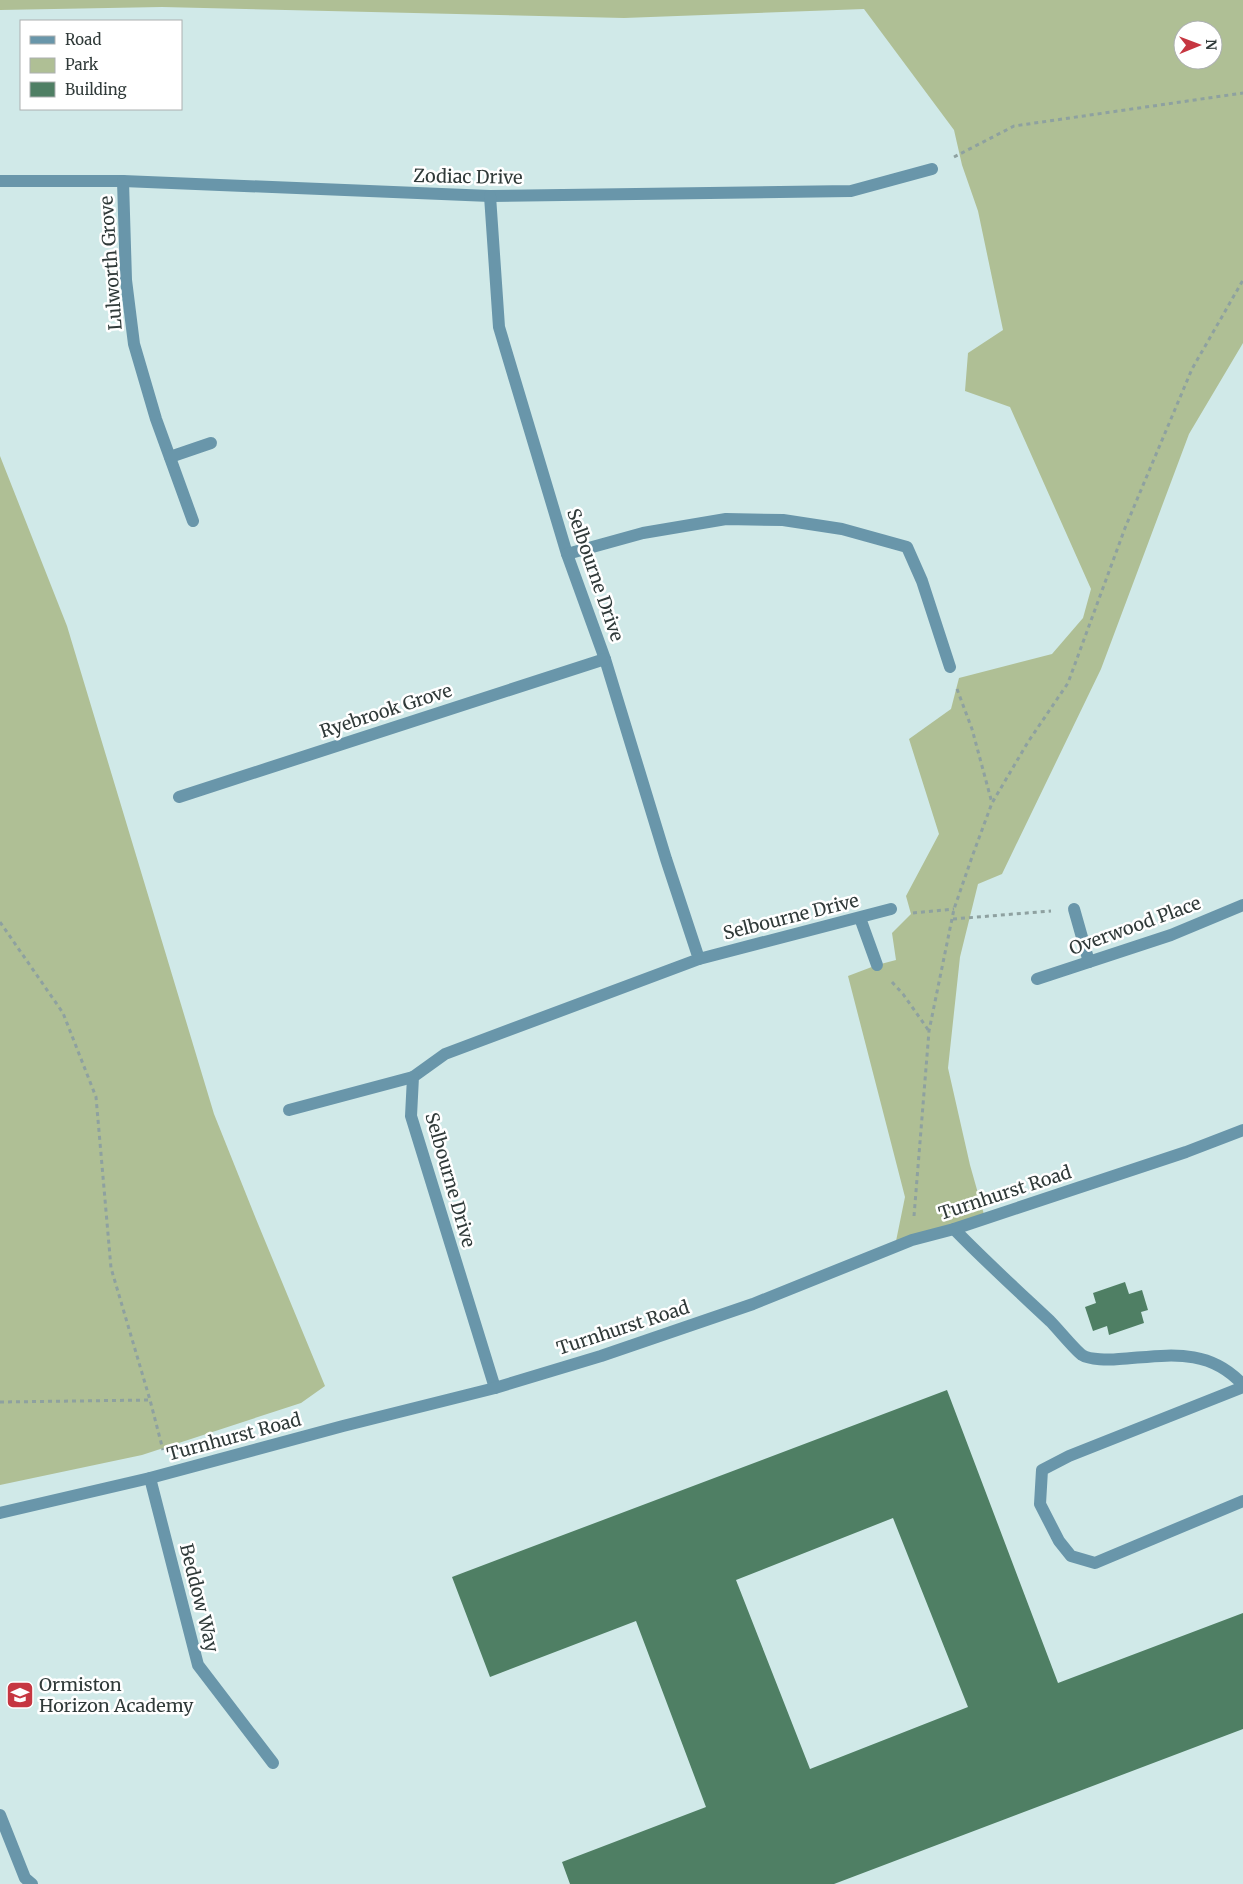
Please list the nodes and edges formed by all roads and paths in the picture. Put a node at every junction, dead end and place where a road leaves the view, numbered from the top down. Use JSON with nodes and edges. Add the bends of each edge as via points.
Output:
{"nodes":[{"id":1,"x":1243,"y":93,"type":"edge"},
{"id":2,"x":932,"y":169,"type":"joint"},
{"id":3,"x":0,"y":181,"type":"edge"},
{"id":4,"x":124,"y":181,"type":"junction"},
{"id":5,"x":490,"y":196,"type":"junction"},
{"id":6,"x":1243,"y":280,"type":"edge"},
{"id":7,"x":211,"y":443,"type":"dead end"},
{"id":8,"x":170,"y":457,"type":"junction"},
{"id":9,"x":193,"y":521,"type":"dead end"},
{"id":10,"x":567,"y":554,"type":"junction"},
{"id":11,"x":604,"y":659,"type":"junction"},
{"id":12,"x":950,"y":667,"type":"joint"},
{"id":13,"x":179,"y":797,"type":"dead end"},
{"id":14,"x":992,"y":803,"type":"junction"},
{"id":15,"x":1243,"y":905,"type":"edge"},
{"id":16,"x":954,"y":909,"type":"junction"},
{"id":17,"x":1074,"y":909,"type":"joint"},
{"id":18,"x":891,"y":910,"type":"joint"},
{"id":19,"x":860,"y":918,"type":"junction"},
{"id":20,"x":952,"y":919,"type":"junction"},
{"id":21,"x":0,"y":922,"type":"edge"},
{"id":22,"x":699,"y":959,"type":"junction"},
{"id":23,"x":1089,"y":962,"type":"junction"},
{"id":24,"x":877,"y":965,"type":"joint"},
{"id":25,"x":1037,"y":979,"type":"dead end"},
{"id":26,"x":929,"y":1031,"type":"junction"},
{"id":27,"x":413,"y":1077,"type":"junction"},
{"id":28,"x":288,"y":1110,"type":"dead end"},
{"id":29,"x":1243,"y":1130,"type":"edge"},
{"id":30,"x":954,"y":1229,"type":"junction"},
{"id":31,"x":912,"y":1240,"type":"junction"},
{"id":32,"x":1243,"y":1386,"type":"edge"},
{"id":33,"x":495,"y":1388,"type":"junction"},
{"id":34,"x":150,"y":1400,"type":"junction"},
{"id":35,"x":0,"y":1402,"type":"edge"},
{"id":36,"x":169,"y":1472,"type":"junction"},
{"id":37,"x":150,"y":1478,"type":"junction"},
{"id":38,"x":1243,"y":1501,"type":"edge"},
{"id":39,"x":0,"y":1513,"type":"edge"},
{"id":40,"x":272,"y":1763,"type":"dead end"},
{"id":41,"x":0,"y":1815,"type":"edge"},
{"id":42,"x":32,"y":1884,"type":"edge"}],
"edges":[{"from":1,"to":2,"type":"path","via":[[1014,126]]},
{"from":2,"to":5,"type":"street","name":"Zodiac Drive","via":[[851,191]]},
{"from":3,"to":4,"type":"street","name":"Zodiac Drive"},
{"from":4,"to":5,"type":"street","name":"Zodiac Drive"},
{"from":4,"to":8,"type":"street","name":"Lulworth Grove","via":[[126,280],[134,344]]},
{"from":5,"to":10,"type":"street","name":"Selbourne Drive","via":[[500,327]]},
{"from":6,"to":14,"type":"path","via":[[1192,369],[1124,528],[1068,683]]},
{"from":7,"to":8,"type":"street"},
{"from":8,"to":9,"type":"street","name":"Lulworth Grove"},
{"from":10,"to":11,"type":"street","name":"Selbourne Drive"},
{"from":10,"to":12,"type":"street","via":[[643,533],[726,519],[783,520],[842,529],[907,547],[922,581]]},
{"from":11,"to":13,"type":"street","name":"Ryebrook Grove"},
{"from":11,"to":22,"type":"street","name":"Selbourne Drive"},
{"from":12,"to":14,"type":"path"},
{"from":14,"to":16,"type":"path"},
{"from":15,"to":23,"type":"street","name":"Overwood Place","via":[[1171,935]]},
{"from":16,"to":18,"type":"path","via":[[911,914]]},
{"from":16,"to":20,"type":"path"},
{"from":17,"to":20,"type":"path"},
{"from":17,"to":23,"type":"street"},
{"from":18,"to":19,"type":"street","name":"Selbourne Drive"},
{"from":19,"to":22,"type":"street","name":"Selbourne Drive"},
{"from":19,"to":24,"type":"street"},
{"from":20,"to":26,"type":"path"},
{"from":21,"to":34,"type":"path","via":[[63,1013],[96,1097],[111,1268]]},
{"from":22,"to":27,"type":"street","name":"Selbourne Drive","via":[[446,1054]]},
{"from":23,"to":25,"type":"street","name":"Overwood Place"},
{"from":24,"to":26,"type":"path","via":[[904,994]]},
{"from":26,"to":31,"type":"path"},
{"from":27,"to":28,"type":"street"},
{"from":27,"to":33,"type":"street","name":"Selbourne Drive","via":[[411,1116]]},
{"from":29,"to":30,"type":"street","name":"Turnhurst Road"},
{"from":30,"to":31,"type":"street","name":"Turnhurst Road"},
{"from":30,"to":32,"type":"street","via":[[1082,1355],[1105,1360],[1181,1356],[1208,1360],[1232,1373]]},
{"from":31,"to":33,"type":"street","name":"Turnhurst Road","via":[[753,1304]]},
{"from":32,"to":38,"type":"street","via":[[1069,1456],[1042,1470],[1040,1504],[1059,1541],[1071,1556],[1095,1563]]},
{"from":33,"to":36,"type":"street","name":"Turnhurst Road"},
{"from":34,"to":35,"type":"path"},
{"from":34,"to":36,"type":"path"},
{"from":36,"to":37,"type":"street","name":"Turnhurst Road"},
{"from":37,"to":39,"type":"street","name":"Turnhurst Road"},
{"from":37,"to":40,"type":"street","name":"Beddow Way","via":[[198,1665]]},
{"from":41,"to":42,"type":"street","via":[[25,1878]]}]}
